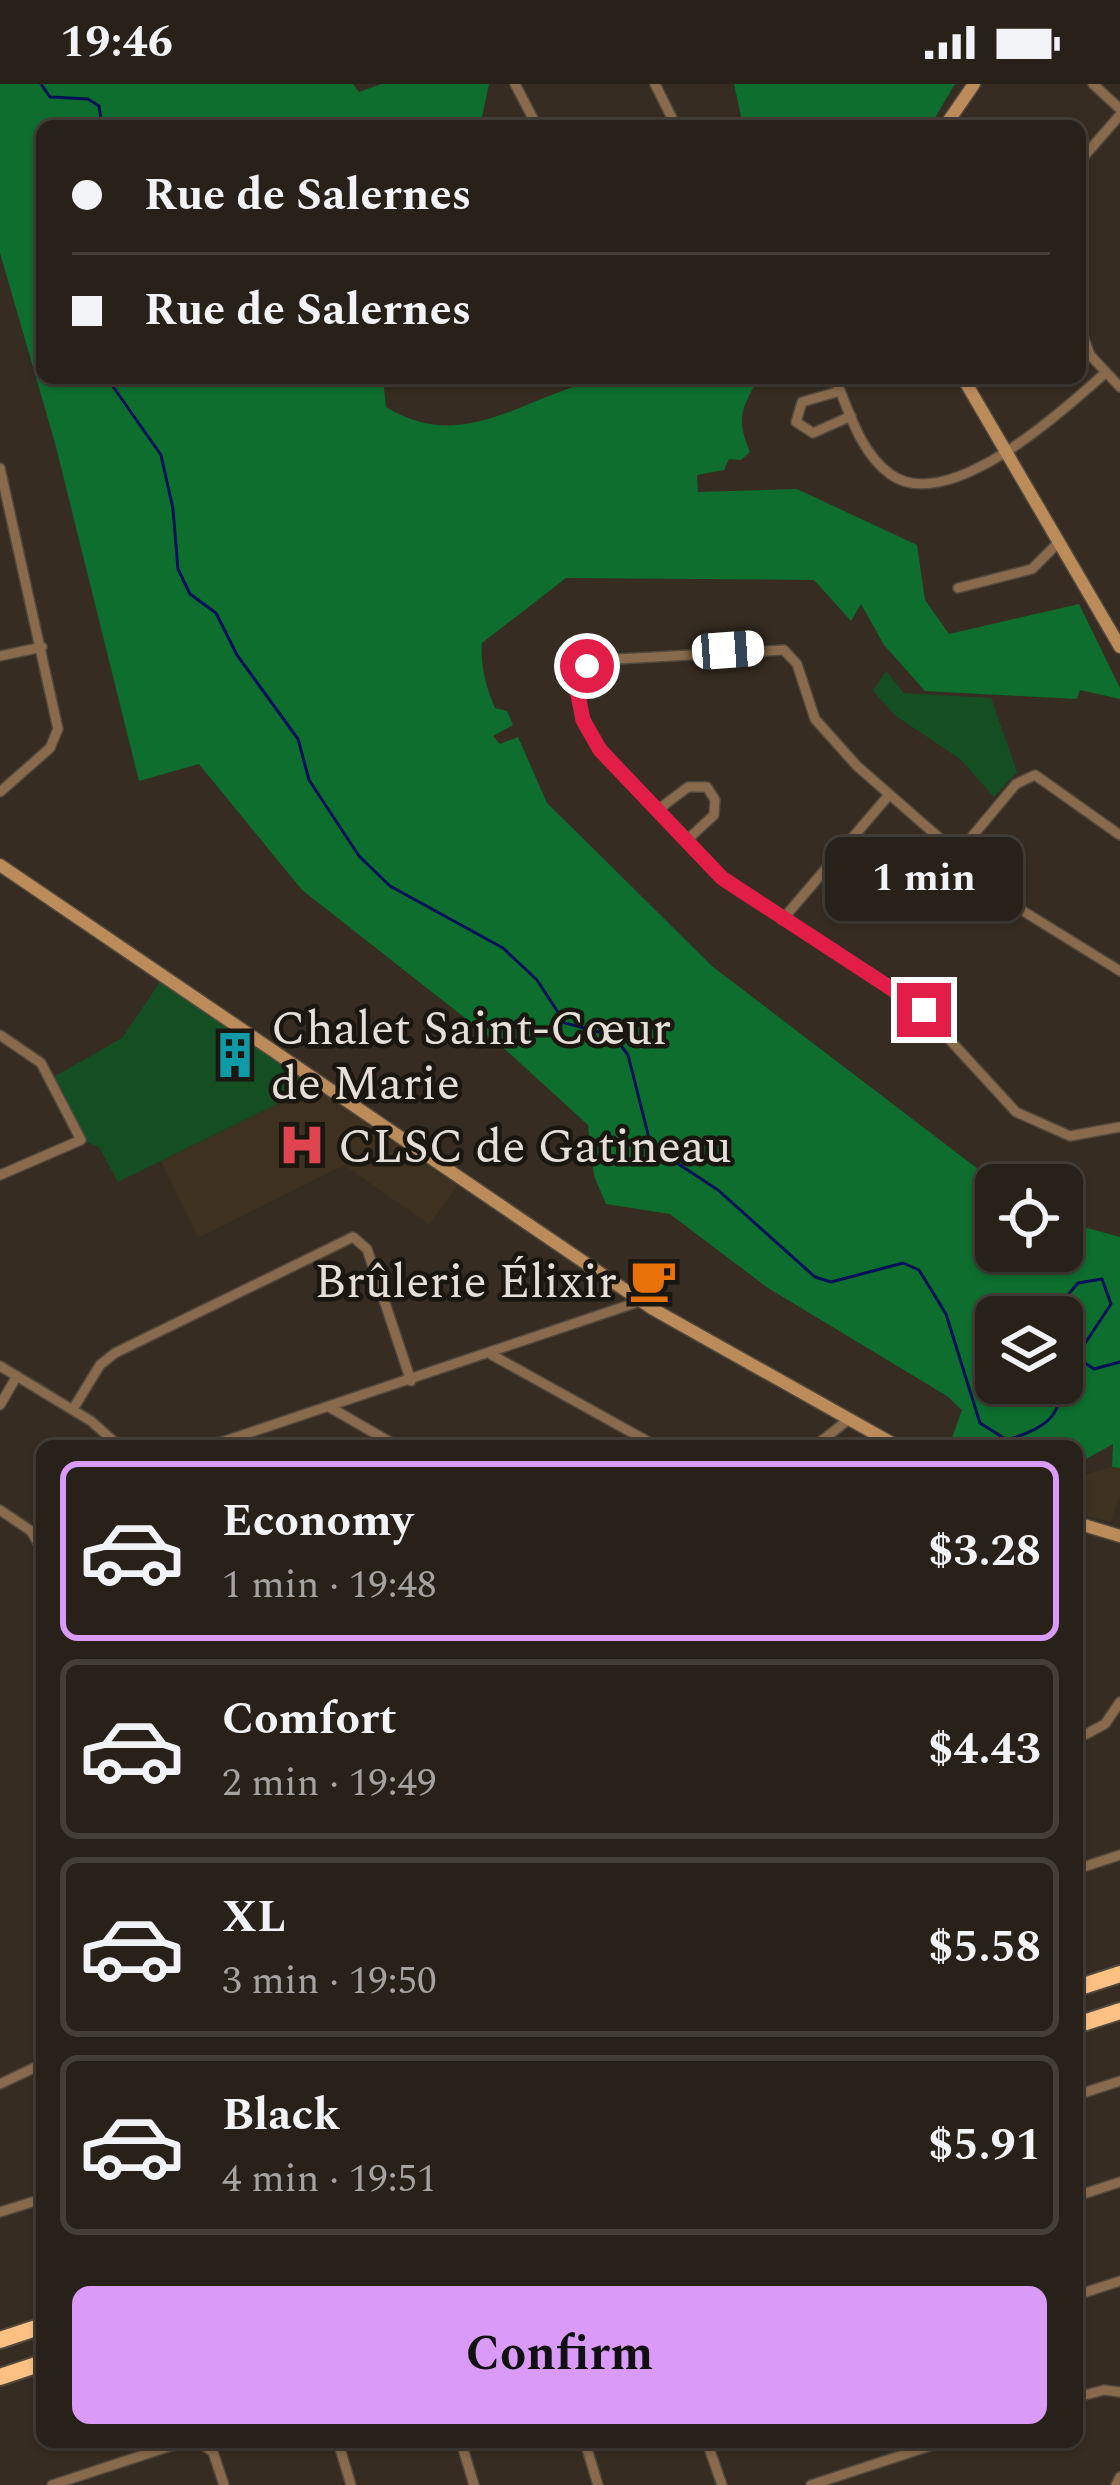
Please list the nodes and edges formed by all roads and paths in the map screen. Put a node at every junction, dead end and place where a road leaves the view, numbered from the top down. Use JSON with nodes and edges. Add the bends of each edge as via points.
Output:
{"nodes":[{"id":1,"x":515,"y":84,"type":"edge"},
{"id":2,"x":655,"y":84,"type":"edge"},
{"id":3,"x":974,"y":84,"type":"edge"},
{"id":4,"x":1093,"y":84,"type":"edge"},
{"id":5,"x":1120,"y":112,"type":"edge"},
{"id":6,"x":534,"y":120,"type":"edge"},
{"id":7,"x":673,"y":120,"type":"edge"},
{"id":8,"x":949,"y":120,"type":"edge"},
{"id":9,"x":1086,"y":154,"type":"edge"},
{"id":10,"x":1086,"y":340,"type":"edge"},
{"id":11,"x":1104,"y":374,"type":"junction"},
{"id":12,"x":837,"y":384,"type":"edge"},
{"id":13,"x":966,"y":384,"type":"edge"},
{"id":14,"x":1120,"y":387,"type":"edge"},
{"id":15,"x":840,"y":391,"type":"junction"},
{"id":16,"x":851,"y":416,"type":"junction"},
{"id":17,"x":1004,"y":450,"type":"junction"},
{"id":18,"x":0,"y":468,"type":"edge"},
{"id":19,"x":1059,"y":542,"type":"junction"},
{"id":20,"x":958,"y":588,"type":"dead end"},
{"id":21,"x":42,"y":646,"type":"junction"},
{"id":22,"x":1120,"y":646,"type":"edge"},
{"id":23,"x":0,"y":656,"type":"edge"},
{"id":24,"x":0,"y":792,"type":"edge"},
{"id":25,"x":889,"y":795,"type":"junction"},
{"id":26,"x":659,"y":809,"type":"junction"},
{"id":27,"x":1120,"y":835,"type":"edge"},
{"id":28,"x":687,"y":839,"type":"junction"},
{"id":29,"x":959,"y":852,"type":"junction"},
{"id":30,"x":0,"y":866,"type":"edge"},
{"id":31,"x":782,"y":920,"type":"junction"},
{"id":32,"x":1120,"y":971,"type":"edge"},
{"id":33,"x":0,"y":1035,"type":"edge"},
{"id":34,"x":1120,"y":1126,"type":"edge"},
{"id":35,"x":0,"y":1175,"type":"edge"},
{"id":36,"x":641,"y":1301,"type":"junction"},
{"id":37,"x":492,"y":1355,"type":"junction"},
{"id":38,"x":0,"y":1366,"type":"edge"},
{"id":39,"x":17,"y":1376,"type":"junction"},
{"id":40,"x":411,"y":1381,"type":"junction"},
{"id":41,"x":0,"y":1405,"type":"edge"},
{"id":42,"x":331,"y":1408,"type":"junction"},
{"id":43,"x":73,"y":1409,"type":"junction"},
{"id":44,"x":848,"y":1420,"type":"junction"},
{"id":45,"x":112,"y":1440,"type":"edge"},
{"id":46,"x":228,"y":1440,"type":"edge"},
{"id":47,"x":387,"y":1440,"type":"edge"},
{"id":48,"x":645,"y":1440,"type":"edge"},
{"id":49,"x":823,"y":1440,"type":"edge"},
{"id":50,"x":886,"y":1440,"type":"edge"},
{"id":51,"x":0,"y":1510,"type":"edge"},
{"id":52,"x":1083,"y":1525,"type":"edge"},
{"id":53,"x":1120,"y":1537,"type":"edge"},
{"id":54,"x":36,"y":1540,"type":"edge"},
{"id":55,"x":1120,"y":1702,"type":"edge"},
{"id":56,"x":1083,"y":1736,"type":"edge"},
{"id":57,"x":1120,"y":1855,"type":"edge"},
{"id":58,"x":1083,"y":1867,"type":"edge"},
{"id":59,"x":1120,"y":1974,"type":"edge"},
{"id":60,"x":1083,"y":1986,"type":"edge"},
{"id":61,"x":1120,"y":2011,"type":"edge"},
{"id":62,"x":1083,"y":2023,"type":"edge"},
{"id":63,"x":36,"y":2067,"type":"edge"},
{"id":64,"x":1120,"y":2081,"type":"edge"},
{"id":65,"x":0,"y":2084,"type":"edge"},
{"id":66,"x":1083,"y":2093,"type":"edge"},
{"id":67,"x":1120,"y":2182,"type":"edge"},
{"id":68,"x":1083,"y":2194,"type":"edge"},
{"id":69,"x":36,"y":2201,"type":"edge"},
{"id":70,"x":0,"y":2212,"type":"edge"},
{"id":71,"x":1120,"y":2281,"type":"edge"},
{"id":72,"x":1083,"y":2294,"type":"edge"},
{"id":73,"x":36,"y":2328,"type":"edge"},
{"id":74,"x":0,"y":2340,"type":"edge"},
{"id":75,"x":36,"y":2365,"type":"edge"},
{"id":76,"x":0,"y":2377,"type":"edge"},
{"id":77,"x":1120,"y":2392,"type":"edge"},
{"id":78,"x":1083,"y":2396,"type":"edge"},
{"id":79,"x":168,"y":2448,"type":"edge"},
{"id":80,"x":207,"y":2448,"type":"edge"},
{"id":81,"x":340,"y":2448,"type":"edge"},
{"id":82,"x":463,"y":2448,"type":"edge"},
{"id":83,"x":587,"y":2448,"type":"edge"},
{"id":84,"x":709,"y":2448,"type":"edge"},
{"id":85,"x":924,"y":2448,"type":"edge"},
{"id":86,"x":1120,"y":2477,"type":"edge"},
{"id":87,"x":90,"y":2479,"type":"edge"},
{"id":88,"x":52,"y":2485,"type":"edge"},
{"id":89,"x":224,"y":2485,"type":"edge"},
{"id":90,"x":351,"y":2485,"type":"edge"},
{"id":91,"x":474,"y":2485,"type":"edge"},
{"id":92,"x":598,"y":2485,"type":"edge"},
{"id":93,"x":722,"y":2485,"type":"edge"},
{"id":94,"x":811,"y":2485,"type":"edge"},
{"id":95,"x":1116,"y":2485,"type":"edge"}],
"edges":[{"from":1,"to":6,"type":"street"},
{"from":2,"to":7,"type":"street"},
{"from":3,"to":8,"type":"street"},
{"from":4,"to":5,"type":"street"},
{"from":5,"to":9,"type":"street"},
{"from":10,"to":11,"type":"street"},
{"from":11,"to":14,"type":"street"},
{"from":11,"to":17,"type":"street"},
{"from":12,"to":15,"type":"street"},
{"from":13,"to":17,"type":"street"},
{"from":15,"to":16,"type":"street"},
{"from":15,"to":16,"type":"street","via":[[802,402],[796,422],[813,433]]},
{"from":16,"to":17,"type":"street","via":[[879,465],[911,483],[948,482]]},
{"from":17,"to":19,"type":"street"},
{"from":18,"to":21,"type":"street"},
{"from":19,"to":20,"type":"street","via":[[1032,569]]},
{"from":19,"to":22,"type":"street"},
{"from":21,"to":23,"type":"street"},
{"from":21,"to":24,"type":"street","via":[[57,737]]},
{"from":25,"to":26,"type":"street","via":[[820,727],[784,650],[593,662],[577,682],[583,720],[609,761]]},
{"from":25,"to":29,"type":"street"},
{"from":25,"to":31,"type":"street"},
{"from":26,"to":28,"type":"street"},
{"from":26,"to":28,"type":"street","via":[[688,787],[707,787],[714,815]]},
{"from":27,"to":29,"type":"street","via":[[1035,775],[1016,784]]},
{"from":28,"to":31,"type":"street","via":[[722,878]]},
{"from":29,"to":32,"type":"street","via":[[1023,911]]},
{"from":30,"to":36,"type":"street"},
{"from":31,"to":34,"type":"street","via":[[915,1002],[991,1090],[1030,1121],[1070,1136]]},
{"from":33,"to":35,"type":"street","via":[[40,1064],[81,1140]]},
{"from":36,"to":37,"type":"street"},
{"from":36,"to":44,"type":"street"},
{"from":37,"to":40,"type":"street"},
{"from":37,"to":48,"type":"street"},
{"from":38,"to":39,"type":"street"},
{"from":39,"to":41,"type":"street"},
{"from":39,"to":43,"type":"street"},
{"from":40,"to":42,"type":"street"},
{"from":40,"to":43,"type":"street","via":[[368,1249],[347,1238],[115,1353]]},
{"from":42,"to":46,"type":"street"},
{"from":42,"to":47,"type":"street"},
{"from":43,"to":45,"type":"street"},
{"from":44,"to":49,"type":"street"},
{"from":44,"to":50,"type":"street"},
{"from":51,"to":54,"type":"street"},
{"from":52,"to":53,"type":"street"},
{"from":55,"to":56,"type":"street","via":[[1106,1724]]},
{"from":57,"to":58,"type":"street"},
{"from":59,"to":60,"type":"highway"},
{"from":61,"to":62,"type":"highway"},
{"from":63,"to":65,"type":"street"},
{"from":64,"to":66,"type":"street"},
{"from":67,"to":68,"type":"street"},
{"from":69,"to":70,"type":"street"},
{"from":71,"to":72,"type":"street"},
{"from":73,"to":74,"type":"highway"},
{"from":75,"to":76,"type":"highway"},
{"from":77,"to":78,"type":"street"},
{"from":79,"to":87,"type":"street"},
{"from":80,"to":89,"type":"street"},
{"from":81,"to":90,"type":"street"},
{"from":82,"to":91,"type":"street"},
{"from":83,"to":92,"type":"street"},
{"from":84,"to":93,"type":"street"},
{"from":85,"to":94,"type":"street"},
{"from":86,"to":95,"type":"street"},
{"from":87,"to":88,"type":"street"}]}
